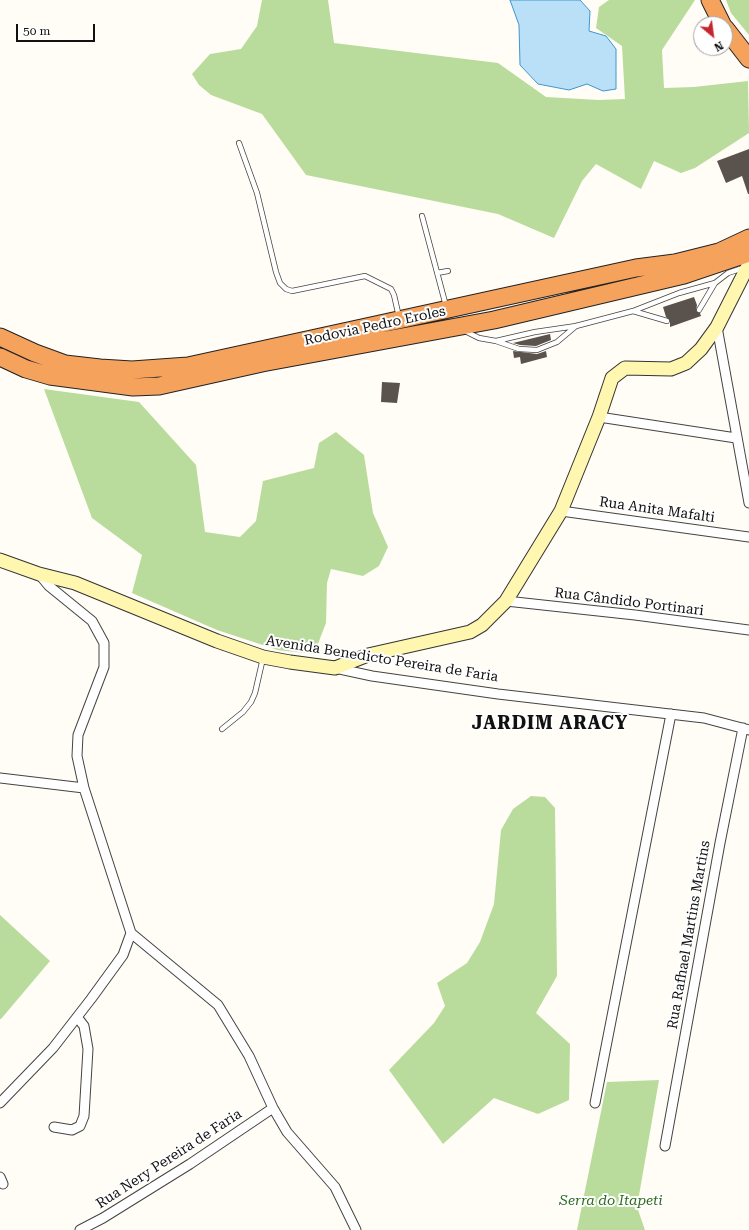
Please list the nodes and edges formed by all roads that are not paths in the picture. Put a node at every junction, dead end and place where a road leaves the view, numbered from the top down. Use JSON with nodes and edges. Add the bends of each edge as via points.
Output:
{"nodes":[{"id":1,"x":710,"y":0,"type":"edge"},
{"id":2,"x":718,"y":16,"type":"edge"},
{"id":3,"x":733,"y":39,"type":"edge"},
{"id":4,"x":749,"y":60,"type":"edge"},
{"id":5,"x":239,"y":143,"type":"dead end"},
{"id":6,"x":422,"y":216,"type":"dead end"},
{"id":7,"x":749,"y":238,"type":"edge"},
{"id":8,"x":748,"y":261,"type":"edge"},
{"id":9,"x":448,"y":271,"type":"dead end"},
{"id":10,"x":437,"y":273,"type":"junction"},
{"id":11,"x":715,"y":283,"type":"junction"},
{"id":12,"x":514,"y":294,"type":"junction"},
{"id":13,"x":447,"y":310,"type":"junction"},
{"id":14,"x":699,"y":310,"type":"dead end"},
{"id":15,"x":633,"y":311,"type":"junction"},
{"id":16,"x":523,"y":312,"type":"junction"},
{"id":17,"x":400,"y":321,"type":"junction"},
{"id":18,"x":667,"y":321,"type":"dead end"},
{"id":19,"x":456,"y":326,"type":"junction"},
{"id":20,"x":576,"y":326,"type":"junction"},
{"id":21,"x":717,"y":327,"type":"junction"},
{"id":22,"x":0,"y":337,"type":"edge"},
{"id":23,"x":496,"y":341,"type":"junction"},
{"id":24,"x":0,"y":357,"type":"edge"},
{"id":25,"x":599,"y":417,"type":"junction"},
{"id":26,"x":736,"y":438,"type":"junction"},
{"id":27,"x":749,"y":503,"type":"edge"},
{"id":28,"x":561,"y":511,"type":"junction"},
{"id":29,"x":749,"y":537,"type":"edge"},
{"id":30,"x":0,"y":560,"type":"edge"},
{"id":31,"x":39,"y":574,"type":"junction"},
{"id":32,"x":506,"y":601,"type":"junction"},
{"id":33,"x":749,"y":630,"type":"edge"},
{"id":34,"x":263,"y":656,"type":"junction"},
{"id":35,"x":335,"y":668,"type":"junction"},
{"id":36,"x":671,"y":714,"type":"junction"},
{"id":37,"x":222,"y":729,"type":"dead end"},
{"id":38,"x":746,"y":729,"type":"edge"},
{"id":39,"x":0,"y":778,"type":"edge"},
{"id":40,"x":84,"y":788,"type":"junction"},
{"id":41,"x":131,"y":933,"type":"junction"},
{"id":42,"x":77,"y":1017,"type":"junction"},
{"id":43,"x":0,"y":1103,"type":"edge"},
{"id":44,"x":595,"y":1103,"type":"dead end"},
{"id":45,"x":273,"y":1108,"type":"junction"},
{"id":46,"x":54,"y":1127,"type":"dead end"},
{"id":47,"x":665,"y":1146,"type":"dead end"},
{"id":48,"x":80,"y":1230,"type":"edge"},
{"id":49,"x":356,"y":1230,"type":"edge"}],
"edges":[{"from":1,"to":2,"type":"highway"},
{"from":3,"to":4,"type":"highway"},
{"from":5,"to":17,"type":"lane","via":[[257,192],[280,283],[292,291],[365,276],[390,289],[394,295]]},
{"from":6,"to":10,"type":"lane"},
{"from":7,"to":12,"type":"highway","name":"Rodovia Pedro Eroles","via":[[719,252],[675,263],[636,268]]},
{"from":8,"to":11,"type":"lane"},
{"from":8,"to":16,"type":"highway","name":"Rodovia Pedro Eroles"},
{"from":8,"to":21,"type":"main road"},
{"from":9,"to":10,"type":"lane"},
{"from":10,"to":13,"type":"lane"},
{"from":11,"to":14,"type":"lane"},
{"from":11,"to":15,"type":"lane"},
{"from":12,"to":13,"type":"highway","name":"Rodovia Pedro Eroles"},
{"from":12,"to":16,"type":"highway","via":[[526,299],[528,304]]},
{"from":13,"to":17,"type":"highway","name":"Rodovia Pedro Eroles"},
{"from":15,"to":18,"type":"lane"},
{"from":15,"to":20,"type":"lane"},
{"from":16,"to":19,"type":"highway","name":"Rodovia Pedro Eroles"},
{"from":17,"to":22,"type":"highway","name":"Rodovia Pedro Eroles","via":[[188,366],[132,370],[65,364],[35,354]]},
{"from":19,"to":23,"type":"lane","via":[[479,338]]},
{"from":19,"to":24,"type":"highway","name":"Rodovia Pedro Eroles","via":[[159,386],[133,387],[50,376]]},
{"from":20,"to":23,"type":"lane"},
{"from":20,"to":23,"type":"lane","via":[[557,342],[537,350],[519,349]]},
{"from":21,"to":25,"type":"main road","via":[[701,349],[686,363],[671,369],[625,368],[618,372],[612,378]]},
{"from":21,"to":26,"type":"street"},
{"from":25,"to":26,"type":"street"},
{"from":25,"to":28,"type":"main road"},
{"from":26,"to":27,"type":"street"},
{"from":28,"to":29,"type":"street","name":"Rua Anita Mafalti"},
{"from":28,"to":32,"type":"main road"},
{"from":30,"to":31,"type":"main road","name":"Avenida Benedicto Pereira de Faria"},
{"from":31,"to":34,"type":"main road","name":"Avenida Benedicto Pereira de Faria","via":[[75,583],[217,641]]},
{"from":31,"to":40,"type":"street","via":[[49,586],[92,621],[104,643],[104,666],[78,735],[77,756]]},
{"from":32,"to":33,"type":"street","name":"Rua Cândido Portinari"},
{"from":32,"to":35,"type":"main road","via":[[482,625],[470,632],[368,655]]},
{"from":34,"to":35,"type":"main road","name":"Avenida Benedicto Pereira de Faria"},
{"from":34,"to":37,"type":"lane","via":[[251,702]]},
{"from":35,"to":36,"type":"street","name":"Avenida Benedicto Pereira de Faria","via":[[414,683]]},
{"from":36,"to":38,"type":"street","name":"Avenida Benedicto Pereira de Faria","via":[[704,718]]},
{"from":36,"to":44,"type":"street"},
{"from":38,"to":47,"type":"street","name":"Rua Rafhael Martins Martins","via":[[720,843]]},
{"from":39,"to":40,"type":"street"},
{"from":40,"to":41,"type":"street"},
{"from":41,"to":42,"type":"street","via":[[123,955]]},
{"from":41,"to":45,"type":"street","via":[[218,1005],[249,1056]]},
{"from":42,"to":43,"type":"street","via":[[53,1048]]},
{"from":42,"to":46,"type":"street","via":[[84,1026],[88,1049],[84,1116],[80,1126],[72,1130]]},
{"from":45,"to":48,"type":"street","name":"Rua Nery Pereira de Faria","via":[[190,1164]]},
{"from":45,"to":49,"type":"street","via":[[288,1132],[335,1187]]}]}
